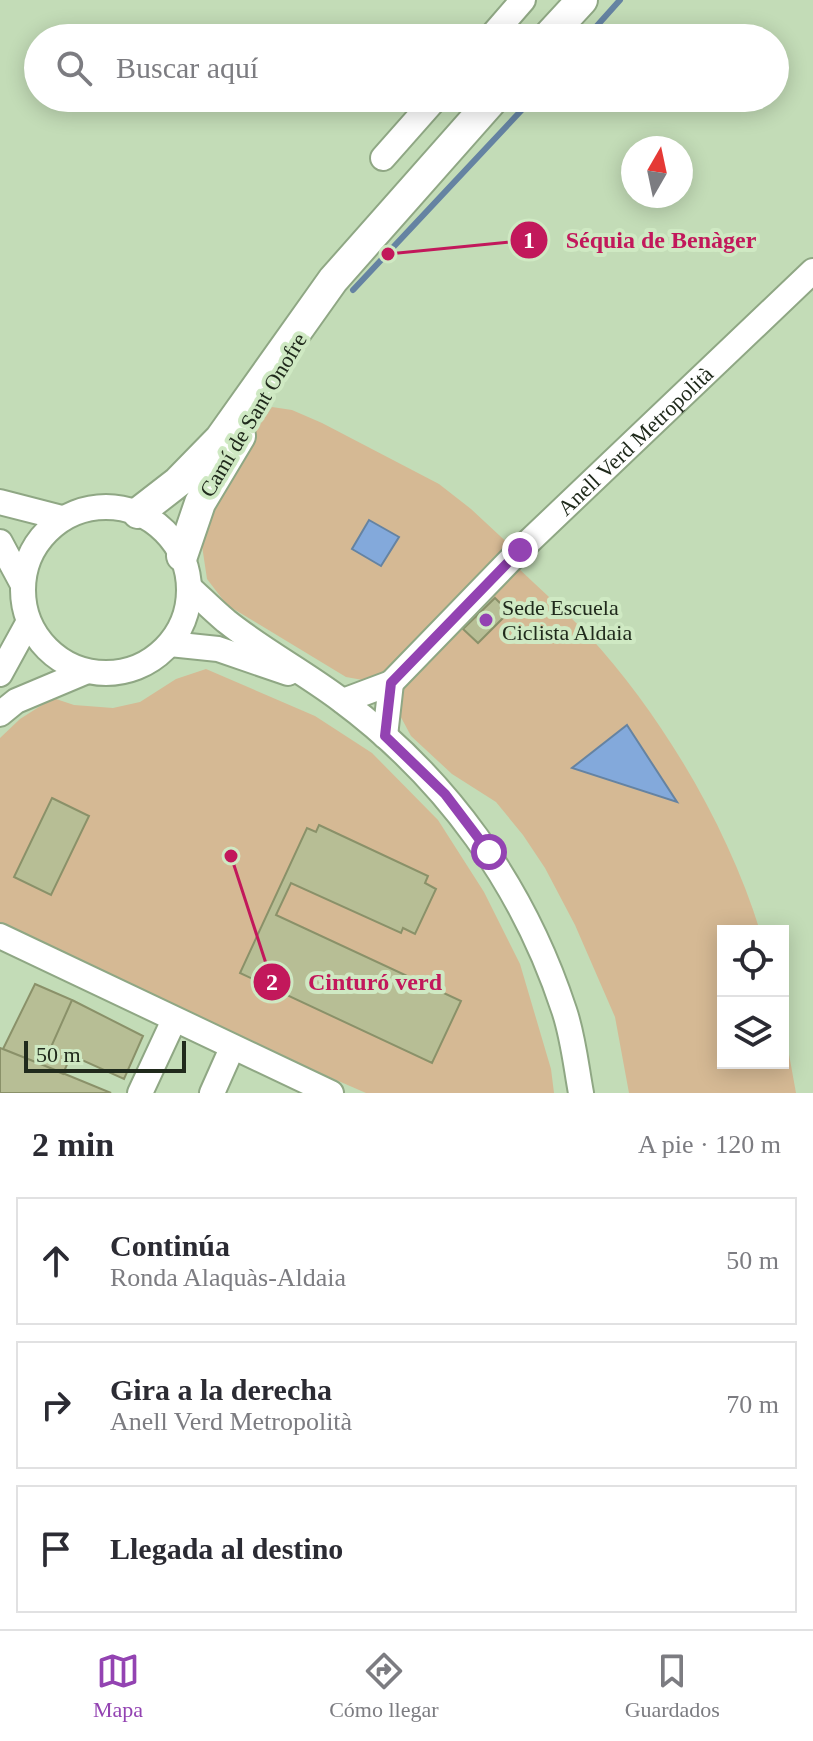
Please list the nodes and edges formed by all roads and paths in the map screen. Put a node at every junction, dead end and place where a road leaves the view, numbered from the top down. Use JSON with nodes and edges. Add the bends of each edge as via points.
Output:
{"nodes":[{"id":1,"x":523,"y":0,"type":"edge"},
{"id":2,"x":582,"y":0,"type":"edge"},
{"id":3,"x":502,"y":24,"type":"edge"},
{"id":4,"x":560,"y":24,"type":"edge"},
{"id":5,"x":424,"y":112,"type":"edge"},
{"id":6,"x":482,"y":112,"type":"edge"},
{"id":7,"x":383,"y":158,"type":"dead end"},
{"id":8,"x":813,"y":271,"type":"edge"},
{"id":9,"x":333,"y":280,"type":"junction"},
{"id":10,"x":0,"y":502,"type":"edge"},
{"id":11,"x":138,"y":513,"type":"junction"},
{"id":12,"x":62,"y":518,"type":"junction"},
{"id":13,"x":0,"y":542,"type":"edge"},
{"id":14,"x":182,"y":556,"type":"junction"},
{"id":15,"x":22,"y":583,"type":"junction"},
{"id":16,"x":190,"y":588,"type":"junction"},
{"id":17,"x":28,"y":623,"type":"junction"},
{"id":18,"x":170,"y":644,"type":"junction"},
{"id":19,"x":85,"y":672,"type":"junction"},
{"id":20,"x":0,"y":674,"type":"edge"},
{"id":21,"x":317,"y":682,"type":"junction"},
{"id":22,"x":391,"y":683,"type":"junction"},
{"id":23,"x":343,"y":701,"type":"junction"},
{"id":24,"x":0,"y":714,"type":"edge"},
{"id":25,"x":385,"y":736,"type":"junction"},
{"id":26,"x":0,"y":936,"type":"edge"},
{"id":27,"x":174,"y":1020,"type":"junction"},
{"id":28,"x":232,"y":1048,"type":"junction"},
{"id":29,"x":140,"y":1093,"type":"edge"},
{"id":30,"x":212,"y":1093,"type":"edge"},
{"id":31,"x":331,"y":1093,"type":"edge"},
{"id":32,"x":581,"y":1093,"type":"edge"}],
"edges":[{"from":1,"to":3,"type":"street"},
{"from":2,"to":4,"type":"main road"},
{"from":5,"to":7,"type":"street"},
{"from":6,"to":9,"type":"main road","name":"Camí de Sant Onofre"},
{"from":8,"to":22,"type":"street","name":"Anell Verd Metropolità","via":[[520,550]]},
{"from":9,"to":11,"type":"main road","name":"Camí de Sant Onofre","via":[[220,439]]},
{"from":9,"to":14,"type":"main road","name":"Camí de Sant Onofre","via":[[200,503]]},
{"from":10,"to":12,"type":"street"},
{"from":11,"to":12,"type":"street","via":[[112,506],[86,508]]},
{"from":11,"to":14,"type":"street","via":[[156,523]]},
{"from":12,"to":15,"type":"street","via":[[42,535],[28,558]]},
{"from":13,"to":15,"type":"street"},
{"from":14,"to":16,"type":"street"},
{"from":15,"to":17,"type":"street"},
{"from":16,"to":18,"type":"street","via":[[188,608]]},
{"from":16,"to":21,"type":"street","via":[[227,622]]},
{"from":17,"to":19,"type":"street","via":[[41,645],[61,662]]},
{"from":17,"to":20,"type":"street"},
{"from":18,"to":19,"type":"street","via":[[132,670]]},
{"from":18,"to":21,"type":"street","via":[[218,649]]},
{"from":19,"to":24,"type":"street","via":[[16,701]]},
{"from":21,"to":23,"type":"street"},
{"from":22,"to":23,"type":"street","name":"Anell Verd Metropolità"},
{"from":22,"to":25,"type":"street"},
{"from":23,"to":25,"type":"street"},
{"from":25,"to":32,"type":"street","via":[[463,817],[532,928],[565,1012]]},
{"from":26,"to":27,"type":"street"},
{"from":27,"to":28,"type":"street"},
{"from":27,"to":29,"type":"street"},
{"from":28,"to":30,"type":"street"},
{"from":28,"to":31,"type":"street"}]}
